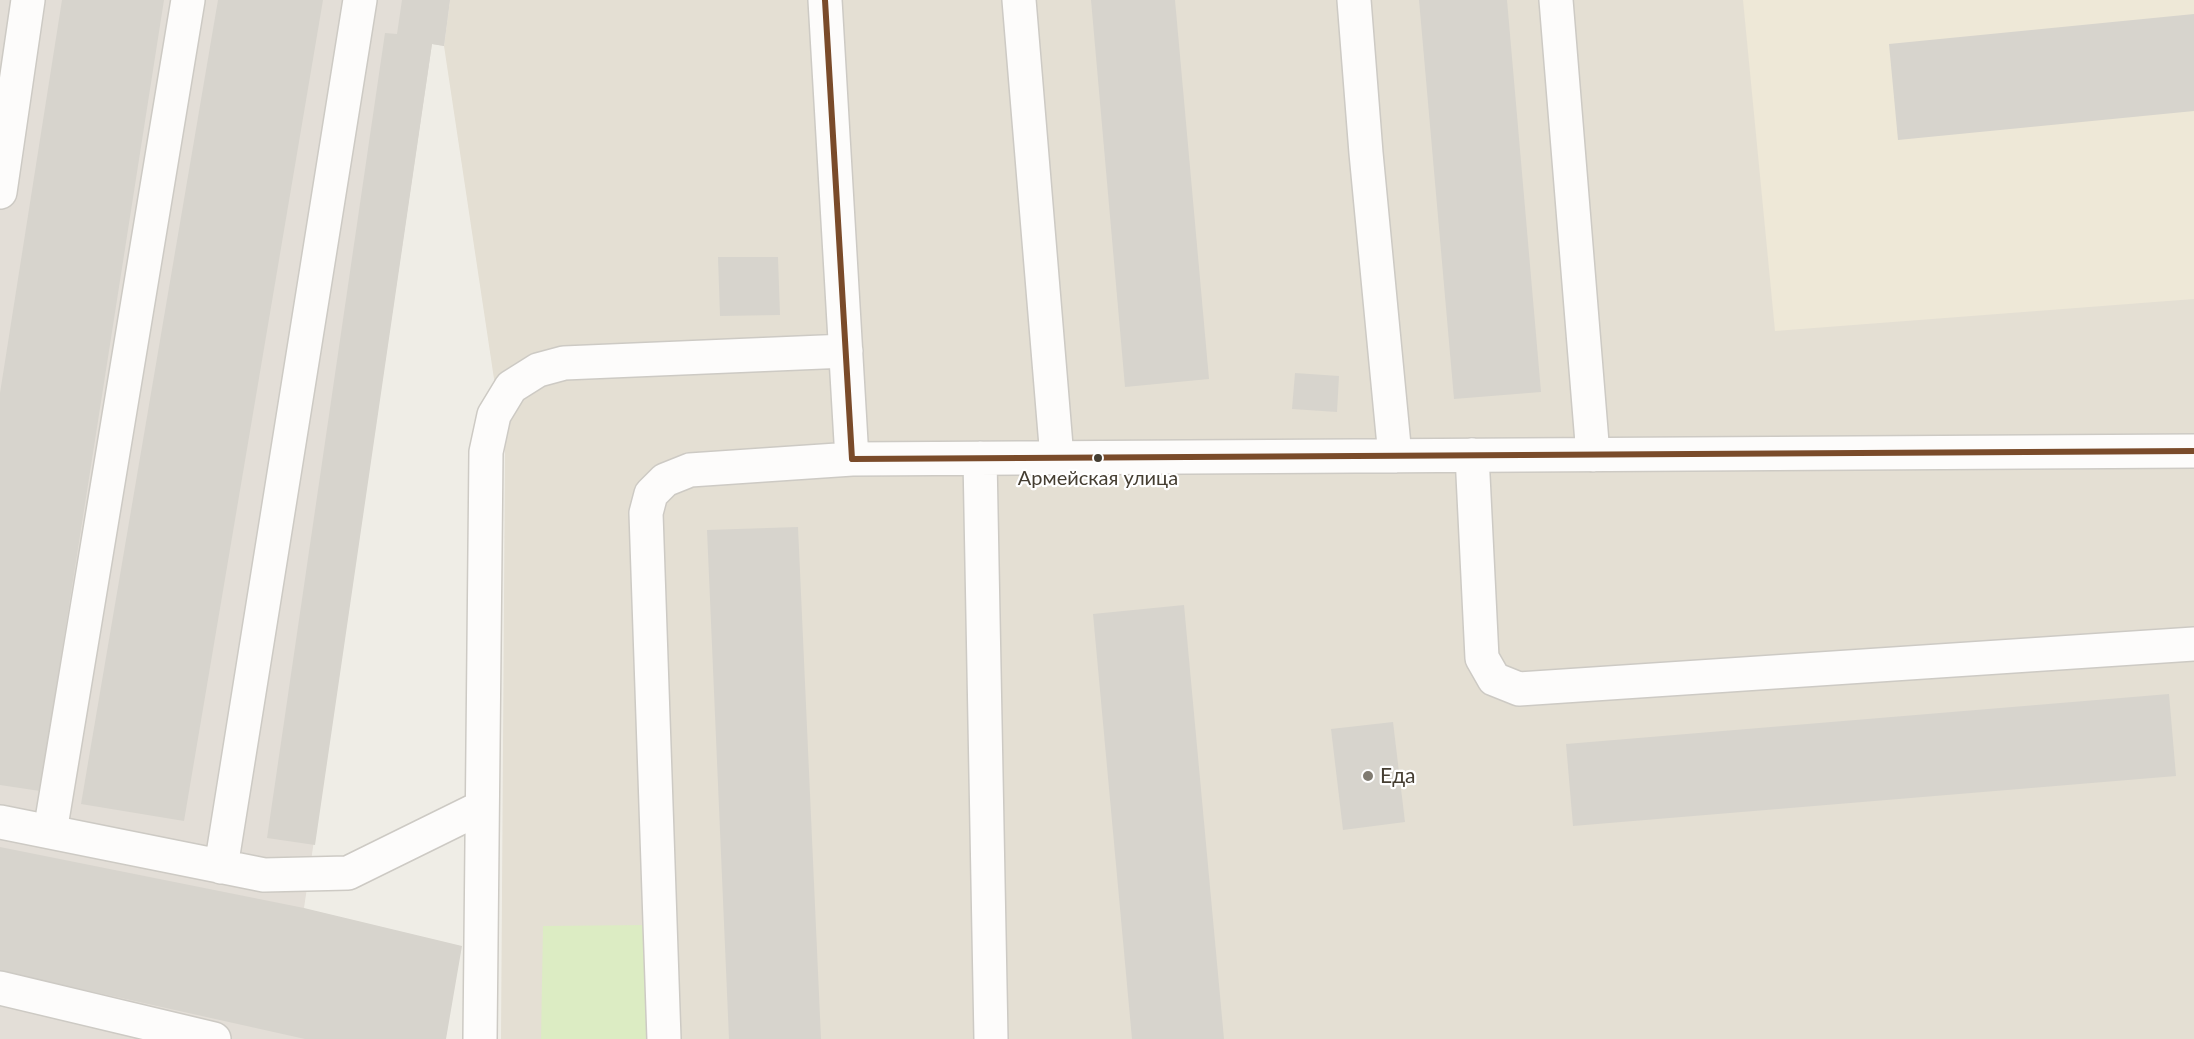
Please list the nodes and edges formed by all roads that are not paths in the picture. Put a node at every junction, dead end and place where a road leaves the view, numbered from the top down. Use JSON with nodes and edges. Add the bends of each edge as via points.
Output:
{"nodes":[{"id":1,"x":28,"y":0,"type":"edge"},
{"id":2,"x":188,"y":0,"type":"edge"},
{"id":3,"x":360,"y":0,"type":"edge"},
{"id":4,"x":825,"y":0,"type":"edge"},
{"id":5,"x":1020,"y":0,"type":"edge"},
{"id":6,"x":1354,"y":0,"type":"edge"},
{"id":7,"x":1556,"y":0,"type":"edge"},
{"id":8,"x":0,"y":192,"type":"edge"},
{"id":9,"x":846,"y":351,"type":"junction"},
{"id":10,"x":2194,"y":451,"type":"edge"},
{"id":11,"x":1472,"y":455,"type":"junction"},
{"id":12,"x":1593,"y":455,"type":"junction"},
{"id":13,"x":1395,"y":456,"type":"junction"},
{"id":14,"x":980,"y":458,"type":"junction"},
{"id":15,"x":1057,"y":458,"type":"junction"},
{"id":16,"x":852,"y":459,"type":"junction"},
{"id":17,"x":2194,"y":644,"type":"edge"},
{"id":18,"x":482,"y":807,"type":"junction"},
{"id":19,"x":0,"y":822,"type":"edge"},
{"id":20,"x":50,"y":832,"type":"junction"},
{"id":21,"x":221,"y":867,"type":"junction"},
{"id":22,"x":0,"y":988,"type":"edge"},
{"id":23,"x":214,"y":1039,"type":"edge"},
{"id":24,"x":480,"y":1039,"type":"edge"},
{"id":25,"x":664,"y":1039,"type":"edge"},
{"id":26,"x":991,"y":1039,"type":"edge"}],
"edges":[{"from":1,"to":8,"type":"street"},
{"from":2,"to":20,"type":"street"},
{"from":3,"to":21,"type":"street"},
{"from":4,"to":9,"type":"street"},
{"from":5,"to":15,"type":"street"},
{"from":6,"to":13,"type":"street"},
{"from":7,"to":12,"type":"street"},
{"from":9,"to":16,"type":"street"},
{"from":9,"to":18,"type":"street","via":[[564,363],[538,370],[511,387],[494,415],[486,452]]},
{"from":10,"to":12,"type":"street"},
{"from":11,"to":12,"type":"street"},
{"from":11,"to":13,"type":"street"},
{"from":11,"to":17,"type":"street","via":[[1482,658],[1494,679],[1519,689]]},
{"from":13,"to":15,"type":"street"},
{"from":14,"to":15,"type":"street"},
{"from":14,"to":16,"type":"street"},
{"from":14,"to":26,"type":"street"},
{"from":16,"to":25,"type":"street","via":[[690,470],[665,480],[651,494],[646,513]]},
{"from":18,"to":21,"type":"street","via":[[348,873],[264,875]]},
{"from":18,"to":24,"type":"street"},
{"from":19,"to":20,"type":"street"},
{"from":20,"to":21,"type":"street"},
{"from":22,"to":23,"type":"street"}]}
